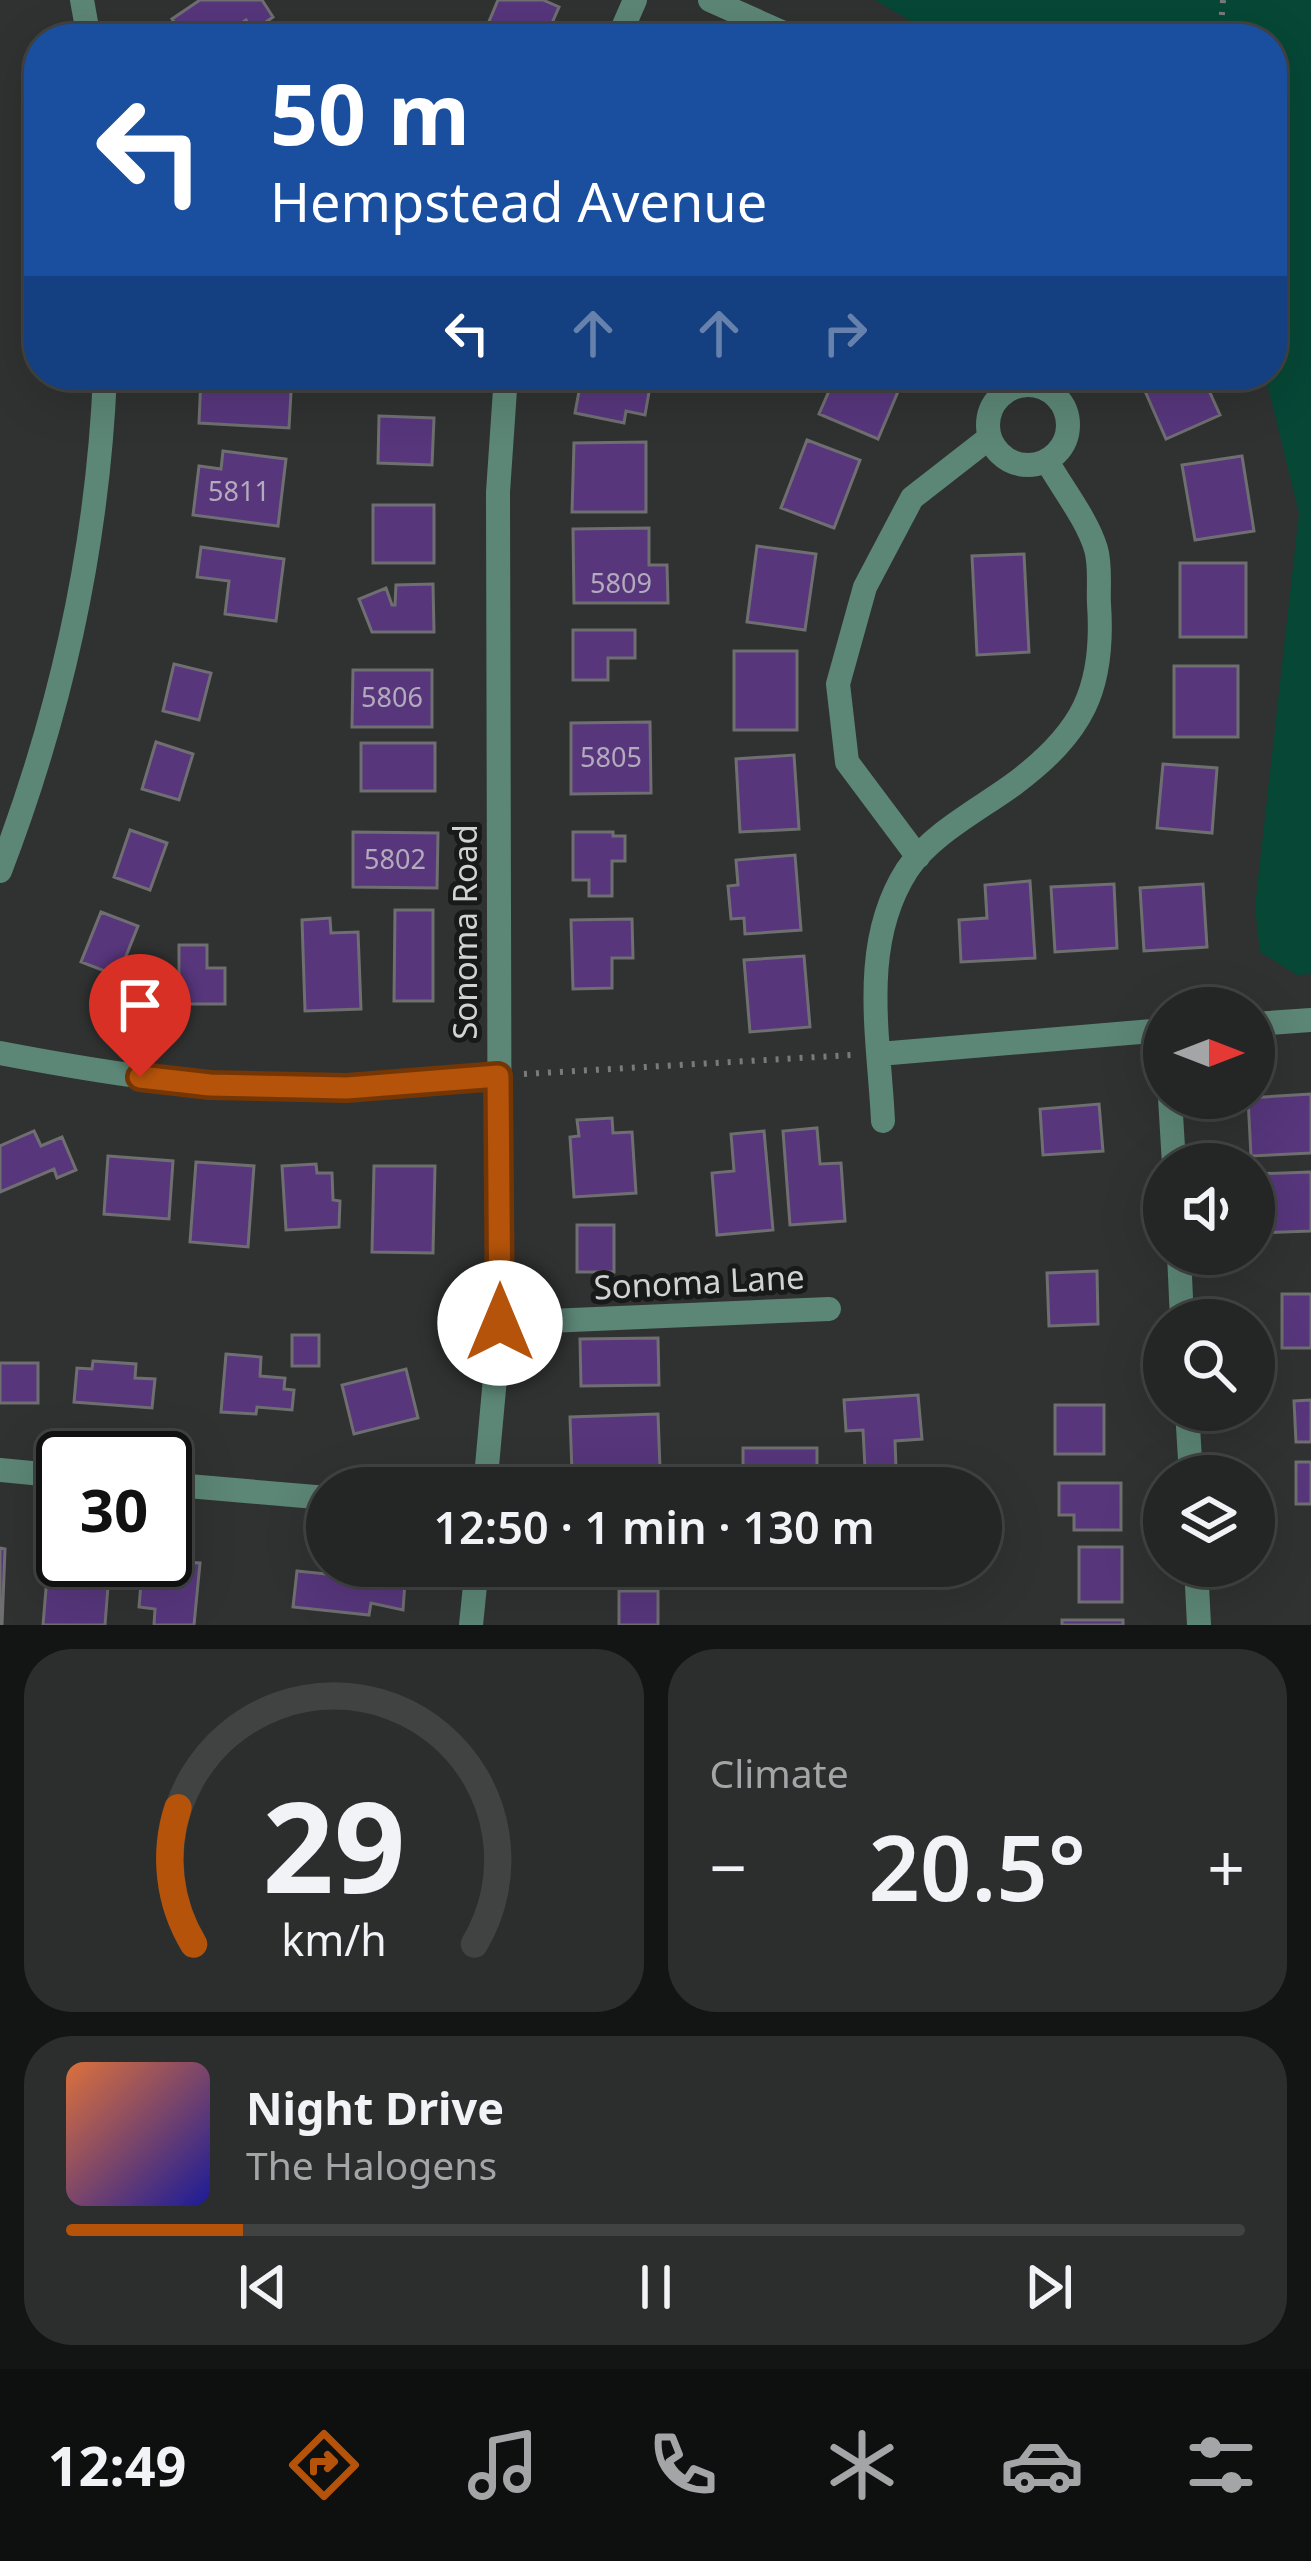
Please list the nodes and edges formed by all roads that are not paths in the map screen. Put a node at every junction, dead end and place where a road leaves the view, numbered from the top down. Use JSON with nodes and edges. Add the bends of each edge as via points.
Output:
{"nodes":[{"id":1,"x":710,"y":0,"type":"edge"},
{"id":2,"x":764,"y":24,"type":"edge"},
{"id":3,"x":104,"y":390,"type":"edge"},
{"id":4,"x":505,"y":390,"type":"edge"},
{"id":5,"x":1011,"y":390,"type":"edge"},
{"id":6,"x":1049,"y":390,"type":"edge"},
{"id":7,"x":989,"y":438,"type":"junction"},
{"id":8,"x":1047,"y":461,"type":"junction"},
{"id":9,"x":918,"y":856,"type":"junction"},
{"id":10,"x":0,"y":871,"type":"edge"},
{"id":11,"x":1311,"y":1020,"type":"edge"},
{"id":12,"x":1275,"y":1023,"type":"edge"},
{"id":13,"x":1143,"y":1032,"type":"edge"},
{"id":14,"x":0,"y":1053,"type":"edge"},
{"id":15,"x":879,"y":1054,"type":"junction"},
{"id":16,"x":498,"y":1076,"type":"junction"},
{"id":17,"x":883,"y":1121,"type":"dead end"},
{"id":18,"x":829,"y":1309,"type":"dead end"},
{"id":19,"x":500,"y":1323,"type":"junction"},
{"id":20,"x":487,"y":1467,"type":"edge"},
{"id":21,"x":0,"y":1470,"type":"edge"},
{"id":22,"x":36,"y":1473,"type":"edge"},
{"id":23,"x":192,"y":1486,"type":"edge"},
{"id":24,"x":306,"y":1496,"type":"edge"},
{"id":25,"x":475,"y":1587,"type":"edge"},
{"id":26,"x":1197,"y":1587,"type":"edge"},
{"id":27,"x":471,"y":1625,"type":"edge"},
{"id":28,"x":1199,"y":1625,"type":"edge"}],
"edges":[{"from":1,"to":2,"type":"street"},
{"from":3,"to":10,"type":"street","via":[[80,595],[44,746]]},
{"from":4,"to":16,"type":"street","name":"Sonoma Road"},
{"from":5,"to":7,"type":"street","via":[[997,398]]},
{"from":6,"to":8,"type":"street","via":[[1068,425]]},
{"from":7,"to":8,"type":"street","via":[[1006,460]]},
{"from":7,"to":9,"type":"street","via":[[912,498],[865,587],[838,683],[847,763]]},
{"from":8,"to":9,"type":"street","via":[[1096,550],[1102,642],[1094,685],[1053,755]]},
{"from":9,"to":15,"type":"street","via":[[880,929]]},
{"from":11,"to":12,"type":"street"},
{"from":13,"to":15,"type":"street"},
{"from":14,"to":16,"type":"street","via":[[210,1085],[347,1088]]},
{"from":15,"to":17,"type":"street"},
{"from":16,"to":19,"type":"street","name":"Sonoma Road"},
{"from":18,"to":19,"type":"street","name":"Sonoma Lane"},
{"from":19,"to":20,"type":"street","name":"Sonoma Road"},
{"from":21,"to":22,"type":"street"},
{"from":23,"to":24,"type":"street"},
{"from":25,"to":27,"type":"street"},
{"from":26,"to":28,"type":"street"}]}
